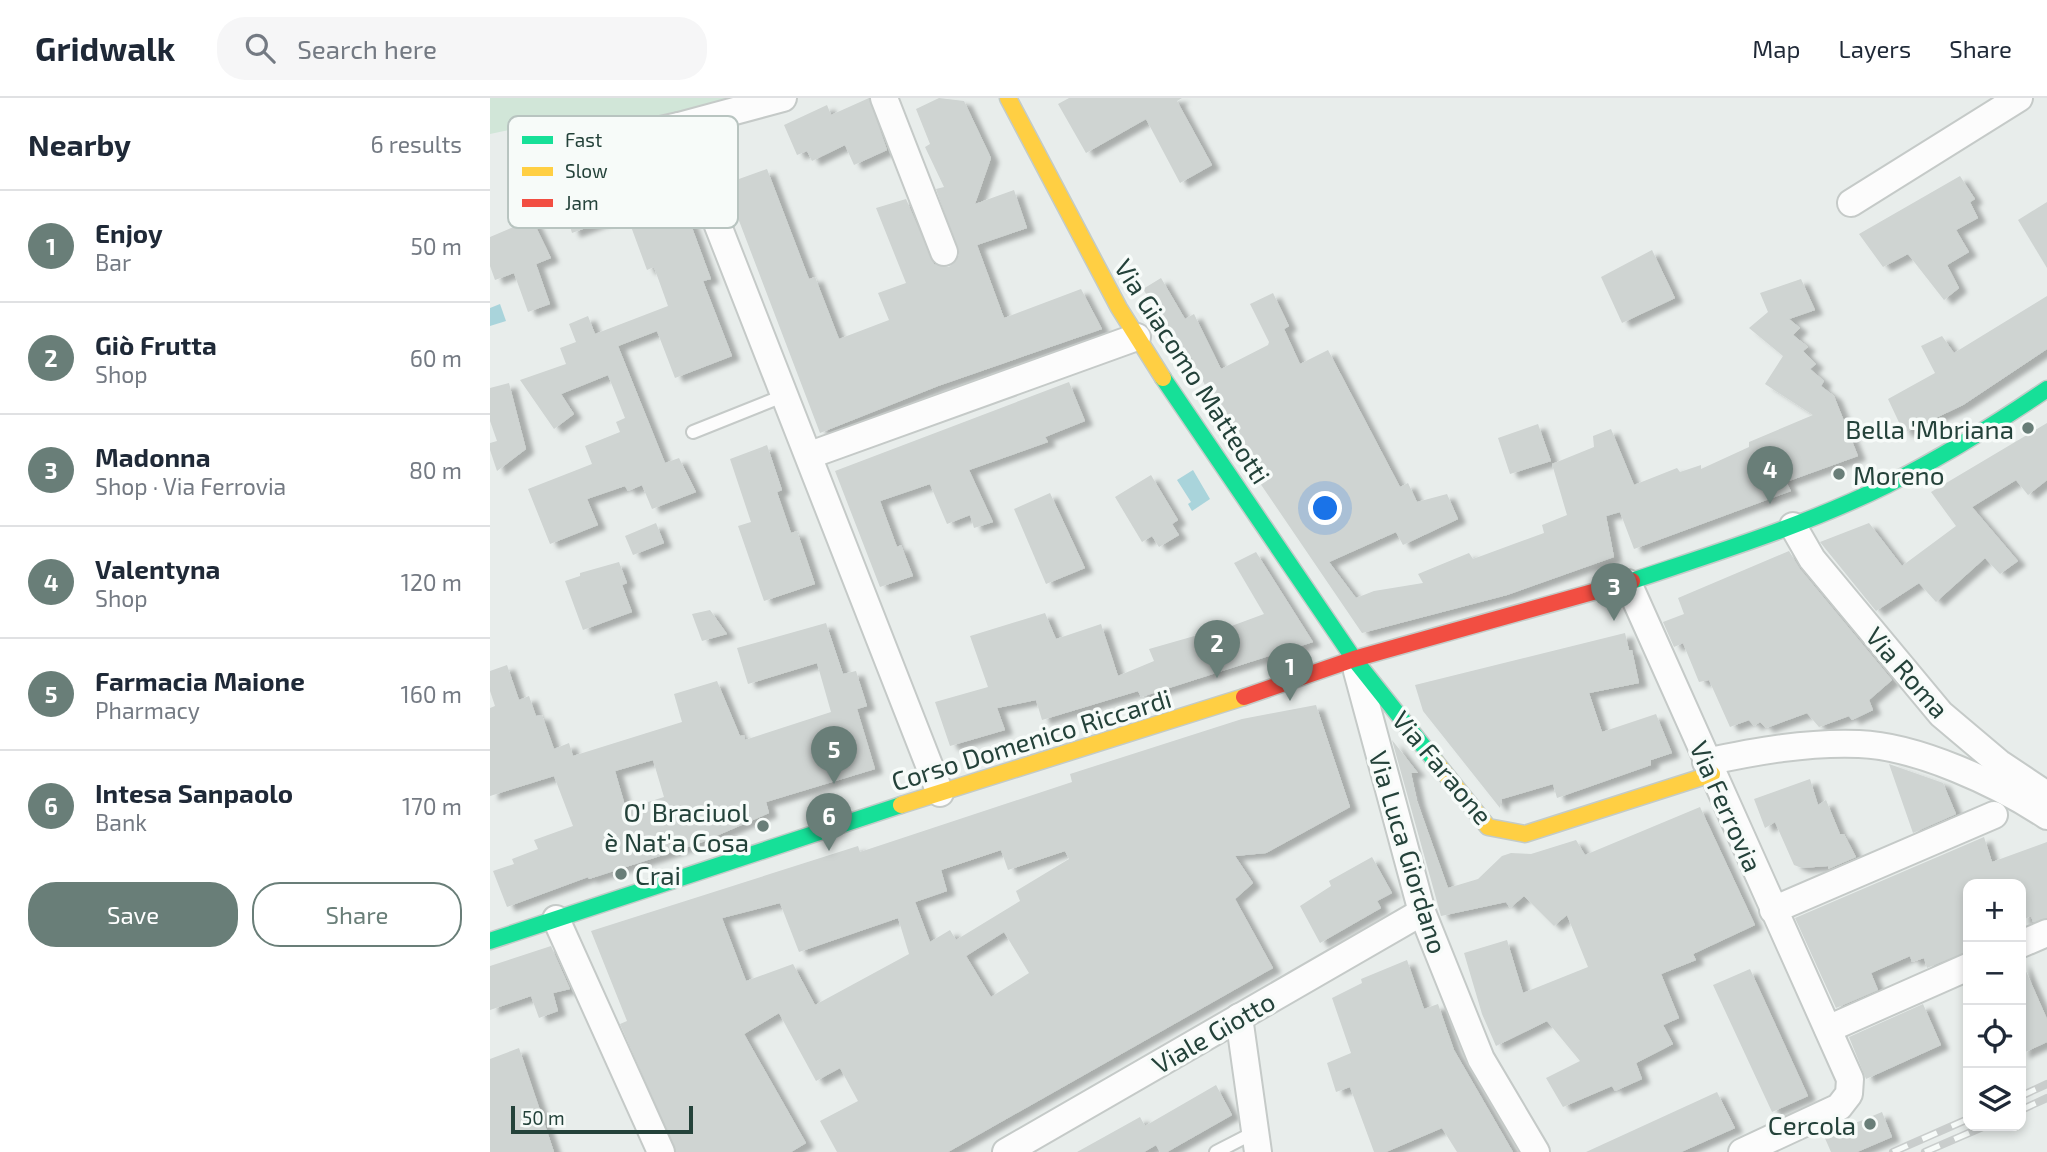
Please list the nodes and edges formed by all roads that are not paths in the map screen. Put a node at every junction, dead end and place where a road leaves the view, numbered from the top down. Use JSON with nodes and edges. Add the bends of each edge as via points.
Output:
{"nodes":[{"id":1,"x":783,"y":98,"type":"edge"},
{"id":2,"x":884,"y":98,"type":"edge"},
{"id":3,"x":1008,"y":98,"type":"edge"},
{"id":4,"x":2019,"y":98,"type":"edge"},
{"id":5,"x":716,"y":116,"type":"edge"},
{"id":6,"x":1851,"y":203,"type":"dead end"},
{"id":7,"x":718,"y":228,"type":"edge"},
{"id":8,"x":944,"y":252,"type":"dead end"},
{"id":9,"x":1138,"y":337,"type":"junction"},
{"id":10,"x":2047,"y":389,"type":"edge"},
{"id":11,"x":783,"y":396,"type":"junction"},
{"id":12,"x":693,"y":432,"type":"dead end"},
{"id":13,"x":810,"y":455,"type":"junction"},
{"id":14,"x":1793,"y":526,"type":"junction"},
{"id":15,"x":1628,"y":583,"type":"junction"},
{"id":16,"x":1354,"y":659,"type":"junction"},
{"id":17,"x":1709,"y":768,"type":"junction"},
{"id":18,"x":940,"y":793,"type":"junction"},
{"id":19,"x":2047,"y":795,"type":"edge"},
{"id":20,"x":1994,"y":815,"type":"dead end"},
{"id":21,"x":2047,"y":816,"type":"edge"},
{"id":22,"x":1773,"y":910,"type":"junction"},
{"id":23,"x":1422,"y":912,"type":"junction"},
{"id":24,"x":556,"y":919,"type":"junction"},
{"id":25,"x":2047,"y":933,"type":"edge"},
{"id":26,"x":490,"y":941,"type":"edge"},
{"id":27,"x":2026,"y":942,"type":"edge"},
{"id":28,"x":1963,"y":969,"type":"edge"},
{"id":29,"x":1239,"y":1017,"type":"junction"},
{"id":30,"x":1828,"y":1030,"type":"junction"},
{"id":31,"x":1257,"y":1142,"type":"edge"},
{"id":32,"x":661,"y":1152,"type":"edge"},
{"id":33,"x":1006,"y":1152,"type":"edge"},
{"id":34,"x":1216,"y":1152,"type":"edge"},
{"id":35,"x":1536,"y":1152,"type":"edge"},
{"id":36,"x":1742,"y":1152,"type":"edge"}],
"edges":[{"from":1,"to":5,"type":"street"},
{"from":2,"to":8,"type":"street"},
{"from":3,"to":9,"type":"main road","name":"Via Giacomo Matteotti"},
{"from":4,"to":6,"type":"street"},
{"from":7,"to":11,"type":"street"},
{"from":9,"to":13,"type":"street"},
{"from":9,"to":16,"type":"main road","name":"Via Giacomo Matteotti"},
{"from":10,"to":14,"type":"main road","name":"Corso Domenico Riccardi","via":[[2004,419],[1886,485]]},
{"from":11,"to":12,"type":"lane"},
{"from":11,"to":13,"type":"street"},
{"from":13,"to":18,"type":"street"},
{"from":14,"to":15,"type":"main road","name":"Corso Domenico Riccardi"},
{"from":14,"to":19,"type":"street","name":"Via Roma","via":[[1812,559],[1941,714],[1999,763]]},
{"from":15,"to":16,"type":"main road","name":"Corso Domenico Riccardi"},
{"from":15,"to":17,"type":"street","name":"Via Ferrovia"},
{"from":16,"to":17,"type":"main road","name":"Via Faraone","via":[[1488,827],[1525,834]]},
{"from":16,"to":18,"type":"main road","name":"Corso Domenico Riccardi"},
{"from":16,"to":23,"type":"street","name":"Via Luca Giordano"},
{"from":17,"to":21,"type":"street","name":"Via Faraone","via":[[1808,745],[1861,744],[1902,752],[1997,785]]},
{"from":17,"to":22,"type":"street","name":"Via Ferrovia"},
{"from":18,"to":24,"type":"main road","name":"Corso Domenico Riccardi"},
{"from":20,"to":22,"type":"street"},
{"from":22,"to":30,"type":"street","name":"Via Ferrovia"},
{"from":23,"to":29,"type":"street","name":"Viale Giotto"},
{"from":23,"to":35,"type":"street","name":"Via Luca Giordano","via":[[1481,1059]]},
{"from":24,"to":26,"type":"main road","name":"Corso Domenico Riccardi"},
{"from":24,"to":32,"type":"street"},
{"from":25,"to":27,"type":"street"},
{"from":28,"to":30,"type":"street"},
{"from":29,"to":31,"type":"street"},
{"from":29,"to":33,"type":"street","name":"Viale Giotto"},
{"from":30,"to":36,"type":"street","name":"Via Ferrovia","via":[[1850,1079],[1845,1102]]},
{"from":31,"to":34,"type":"lane"}]}
